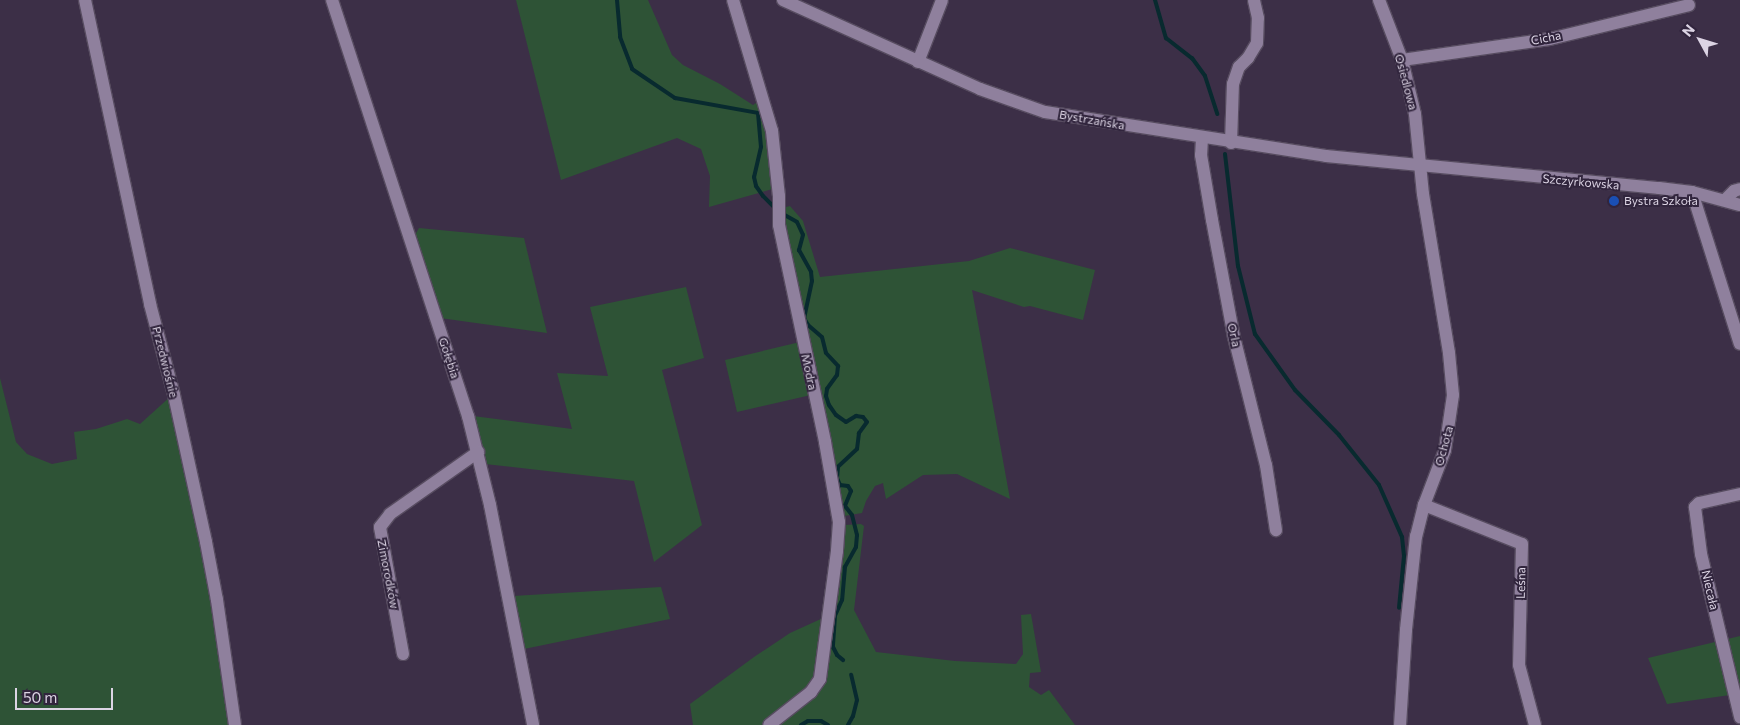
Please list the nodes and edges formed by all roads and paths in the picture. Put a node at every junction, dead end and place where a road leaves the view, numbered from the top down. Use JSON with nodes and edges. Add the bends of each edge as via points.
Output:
{"nodes":[{"id":1,"x":85,"y":0,"type":"edge"},
{"id":2,"x":332,"y":0,"type":"edge"},
{"id":3,"x":733,"y":0,"type":"edge"},
{"id":4,"x":783,"y":0,"type":"edge"},
{"id":5,"x":942,"y":0,"type":"edge"},
{"id":6,"x":1254,"y":0,"type":"edge"},
{"id":7,"x":1379,"y":0,"type":"edge"},
{"id":8,"x":1689,"y":5,"type":"dead end"},
{"id":9,"x":1402,"y":60,"type":"junction"},
{"id":10,"x":918,"y":62,"type":"junction"},
{"id":11,"x":1202,"y":138,"type":"junction"},
{"id":12,"x":1231,"y":143,"type":"junction"},
{"id":13,"x":1421,"y":166,"type":"junction"},
{"id":14,"x":1740,"y":189,"type":"edge"},
{"id":15,"x":1692,"y":192,"type":"junction"},
{"id":16,"x":1725,"y":200,"type":"junction"},
{"id":17,"x":1740,"y":205,"type":"edge"},
{"id":18,"x":1740,"y":344,"type":"edge"},
{"id":19,"x":478,"y":452,"type":"junction"},
{"id":20,"x":1740,"y":494,"type":"edge"},
{"id":21,"x":1424,"y":505,"type":"junction"},
{"id":22,"x":1276,"y":530,"type":"dead end"},
{"id":23,"x":403,"y":654,"type":"dead end"},
{"id":24,"x":1740,"y":717,"type":"edge"},
{"id":25,"x":235,"y":725,"type":"edge"},
{"id":26,"x":533,"y":725,"type":"edge"},
{"id":27,"x":769,"y":725,"type":"edge"},
{"id":28,"x":1400,"y":725,"type":"edge"},
{"id":29,"x":1535,"y":725,"type":"edge"}],
"edges":[{"from":1,"to":25,"type":"street","name":"Przedwiośnie","via":[[150,304],[174,395],[206,542]]},
{"from":2,"to":19,"type":"street","name":"Gołębia"},
{"from":3,"to":27,"type":"street","name":"Modra","via":[[768,116],[779,196],[778,217],[838,512],[838,536],[820,679],[811,692]]},
{"from":4,"to":10,"type":"street","name":"Bystrzańska"},
{"from":5,"to":10,"type":"street"},
{"from":6,"to":12,"type":"street","via":[[1258,18],[1257,43],[1232,84]]},
{"from":7,"to":9,"type":"street","name":"Osiedlowa"},
{"from":8,"to":9,"type":"street","name":"Cicha","via":[[1550,39]]},
{"from":9,"to":13,"type":"street","name":"Osiedlowa","via":[[1415,114]]},
{"from":10,"to":11,"type":"street","name":"Bystrzańska","via":[[1045,112]]},
{"from":11,"to":12,"type":"street","name":"Bystrzańska"},
{"from":11,"to":22,"type":"street","name":"Orla","via":[[1201,155],[1234,337],[1266,465]]},
{"from":12,"to":13,"type":"street","name":"Bystrzańska"},
{"from":13,"to":15,"type":"street","name":"Szczyrkowska"},
{"from":13,"to":21,"type":"street","name":"Ochota","via":[[1453,395],[1445,450]]},
{"from":14,"to":16,"type":"street","via":[[1734,190]]},
{"from":15,"to":16,"type":"street","name":"Szczyrkowska"},
{"from":15,"to":18,"type":"street"},
{"from":16,"to":17,"type":"street","name":"Szczyrkowska"},
{"from":19,"to":23,"type":"street","name":"Zimorodków","via":[[390,514],[380,527]]},
{"from":19,"to":26,"type":"street","name":"Gołębia"},
{"from":20,"to":24,"type":"street","name":"Niecała","via":[[1699,503],[1695,507],[1701,554]]},
{"from":21,"to":28,"type":"street","name":"Ochota","via":[[1416,536]]},
{"from":21,"to":29,"type":"street","name":"Leśna","via":[[1522,544],[1518,665]]}]}
